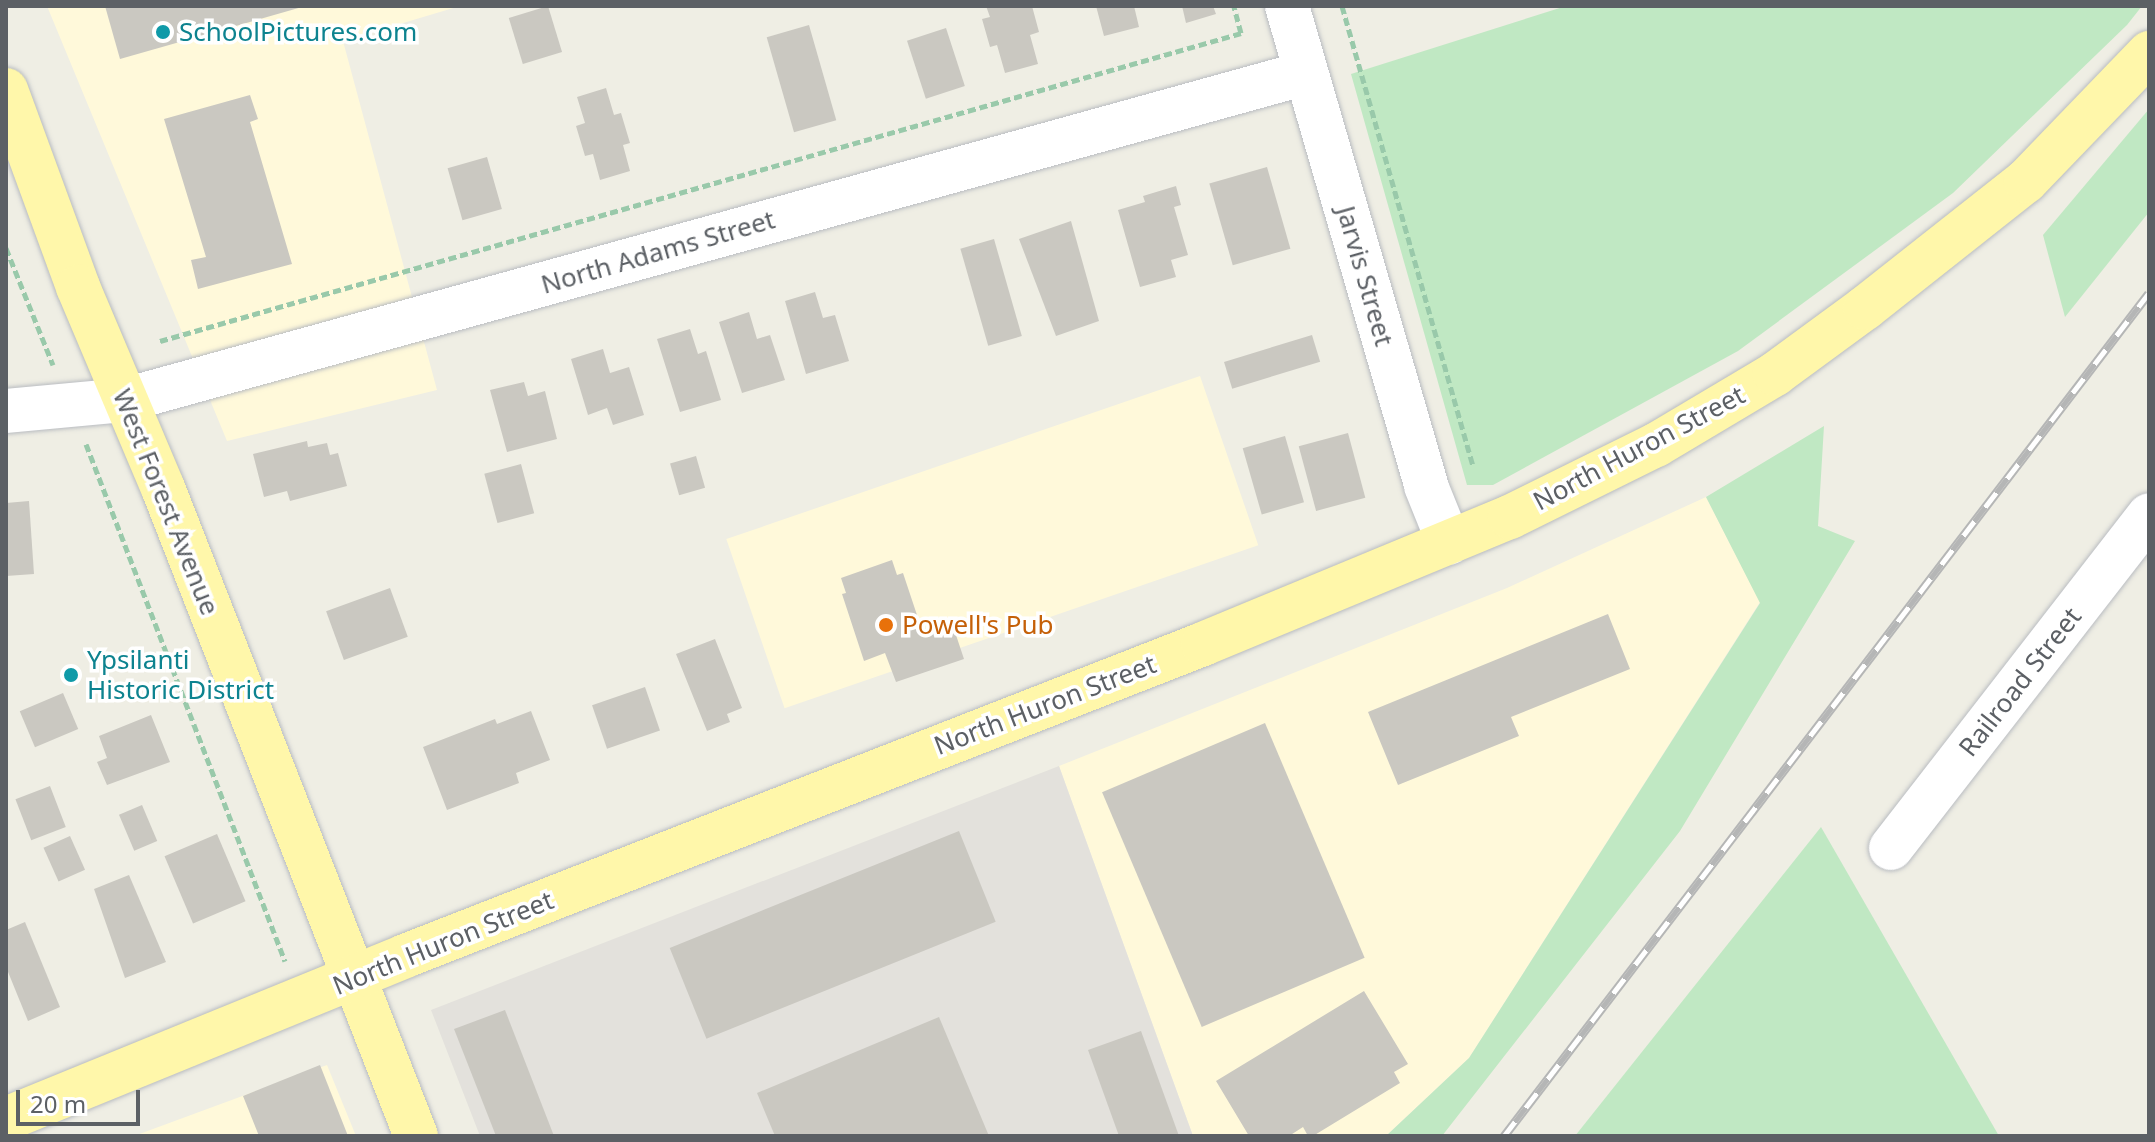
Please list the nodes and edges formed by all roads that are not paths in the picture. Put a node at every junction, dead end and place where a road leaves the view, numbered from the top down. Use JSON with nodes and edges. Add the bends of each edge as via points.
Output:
{"nodes":[{"id":1,"x":1287,"y":6,"type":"edge"},
{"id":2,"x":2149,"y":53,"type":"edge"},
{"id":3,"x":1306,"y":73,"type":"junction"},
{"id":4,"x":6,"y":90,"type":"edge"},
{"id":5,"x":125,"y":400,"type":"junction"},
{"id":6,"x":6,"y":411,"type":"edge"},
{"id":7,"x":2149,"y":515,"type":"edge"},
{"id":8,"x":1449,"y":543,"type":"junction"},
{"id":9,"x":1891,"y":848,"type":"dead end"},
{"id":10,"x":354,"y":977,"type":"junction"},
{"id":11,"x":6,"y":1119,"type":"edge"},
{"id":12,"x":416,"y":1136,"type":"edge"}],
"edges":[{"from":1,"to":3,"type":"street","name":"Jarvis Street"},
{"from":2,"to":8,"type":"main road","name":"North Huron Street","via":[[2026,181],[1775,374],[1656,445]]},
{"from":3,"to":5,"type":"street","name":"North Adams Street"},
{"from":3,"to":8,"type":"street","name":"Jarvis Street","via":[[1426,486]]},
{"from":4,"to":5,"type":"main road","name":"West Forest Avenue"},
{"from":5,"to":6,"type":"street","name":"North Adams Street"},
{"from":5,"to":10,"type":"main road","name":"West Forest Avenue"},
{"from":7,"to":9,"type":"street","name":"Railroad Street"},
{"from":8,"to":10,"type":"main road","name":"North Huron Street"},
{"from":10,"to":11,"type":"main road","name":"North Huron Street"},
{"from":10,"to":12,"type":"main road","name":"West Forest Avenue"}]}
